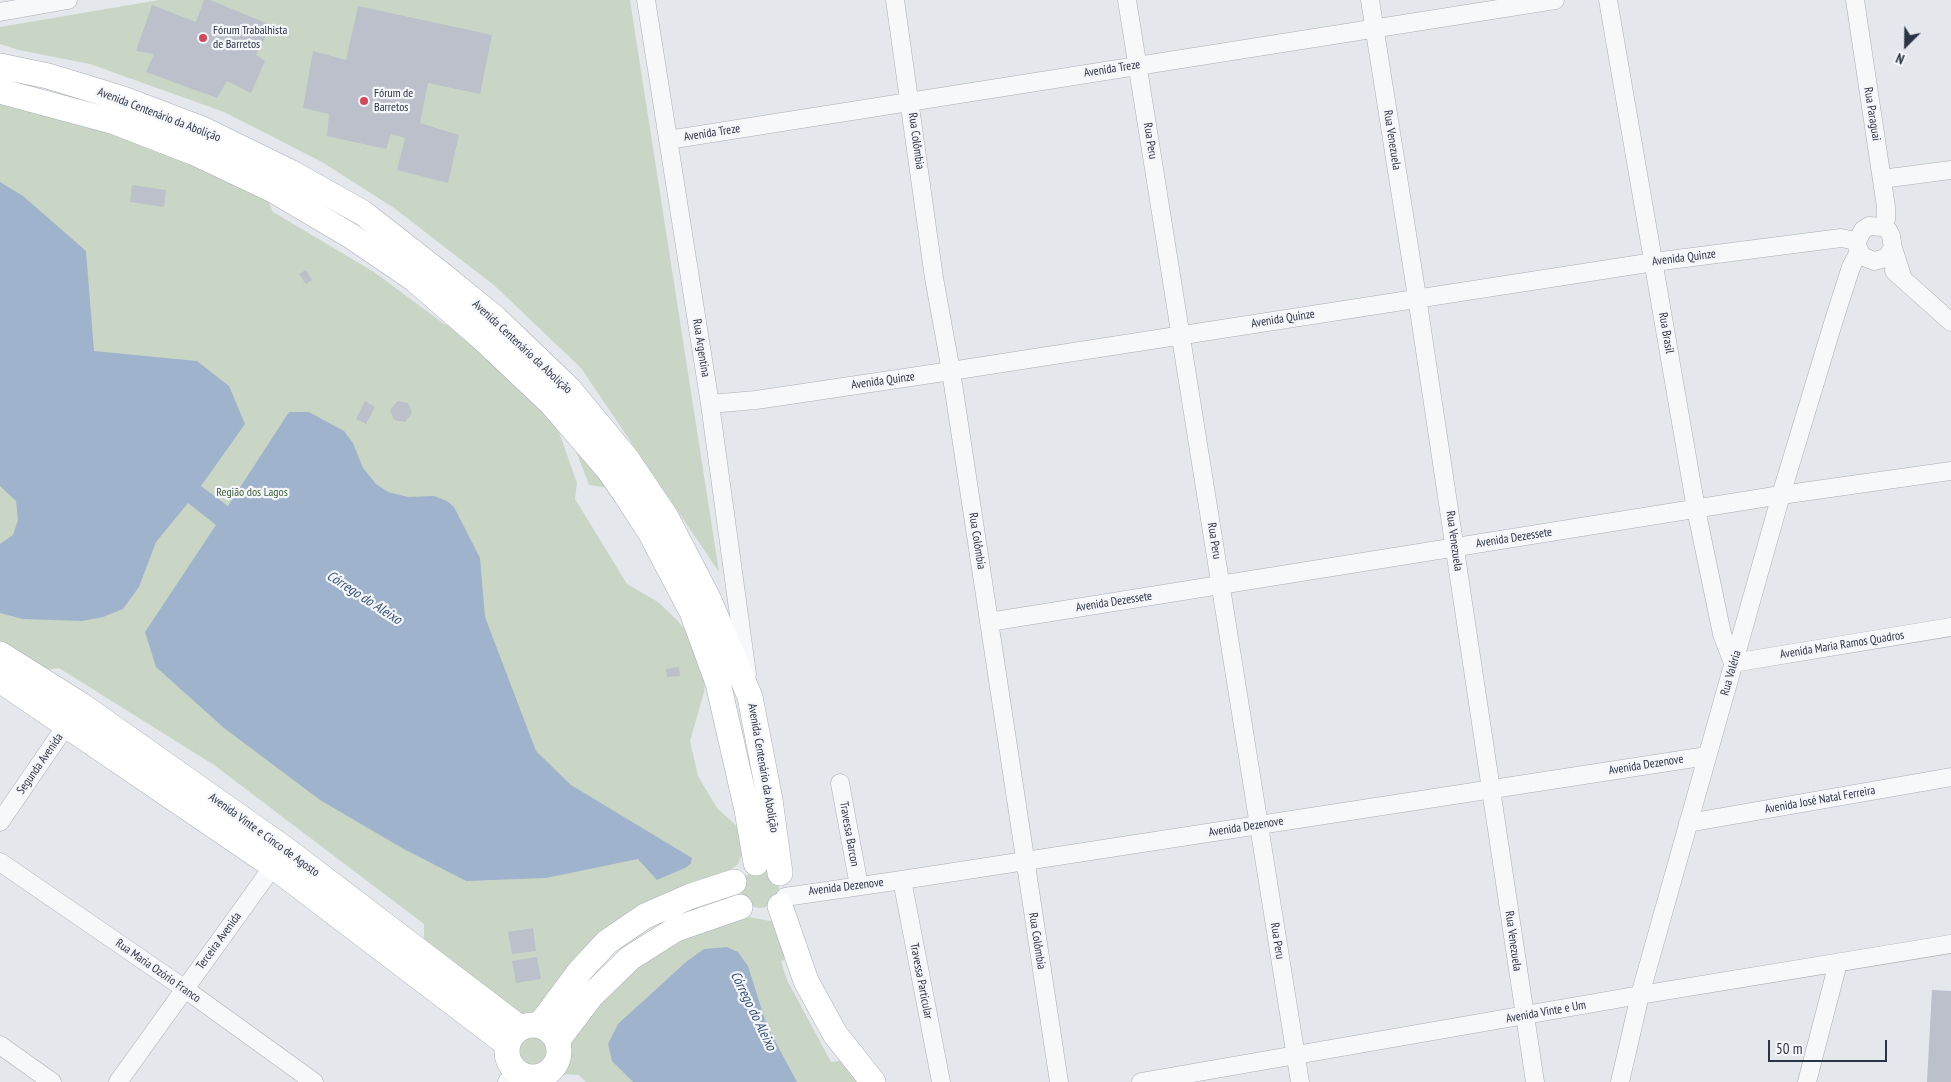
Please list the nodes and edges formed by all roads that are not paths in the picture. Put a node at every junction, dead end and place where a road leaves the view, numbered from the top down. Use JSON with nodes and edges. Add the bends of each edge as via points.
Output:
{"nodes":[{"id":1,"x":68,"y":0,"type":"edge"},
{"id":2,"x":646,"y":0,"type":"edge"},
{"id":3,"x":895,"y":0,"type":"edge"},
{"id":4,"x":1127,"y":0,"type":"edge"},
{"id":5,"x":1370,"y":0,"type":"edge"},
{"id":6,"x":1555,"y":0,"type":"edge"},
{"id":7,"x":1608,"y":0,"type":"edge"},
{"id":8,"x":1855,"y":0,"type":"edge"},
{"id":9,"x":0,"y":12,"type":"edge"},
{"id":10,"x":1374,"y":28,"type":"junction"},
{"id":11,"x":1138,"y":65,"type":"junction"},
{"id":12,"x":0,"y":66,"type":"edge"},
{"id":13,"x":0,"y":91,"type":"edge"},
{"id":14,"x":910,"y":101,"type":"junction"},
{"id":15,"x":668,"y":140,"type":"junction"},
{"id":16,"x":1951,"y":170,"type":"edge"},
{"id":17,"x":1882,"y":179,"type":"junction"},
{"id":18,"x":1882,"y":227,"type":"junction"},
{"id":19,"x":1893,"y":248,"type":"junction"},
{"id":20,"x":1863,"y":256,"type":"junction"},
{"id":21,"x":1654,"y":262,"type":"junction"},
{"id":22,"x":1902,"y":276,"type":"junction"},
{"id":23,"x":1417,"y":297,"type":"junction"},
{"id":24,"x":1951,"y":322,"type":"edge"},
{"id":25,"x":1181,"y":335,"type":"junction"},
{"id":26,"x":951,"y":371,"type":"junction"},
{"id":27,"x":710,"y":404,"type":"junction"},
{"id":28,"x":1951,"y":471,"type":"edge"},
{"id":29,"x":1781,"y":495,"type":"junction"},
{"id":30,"x":1696,"y":509,"type":"junction"},
{"id":31,"x":1454,"y":547,"type":"junction"},
{"id":32,"x":1220,"y":585,"type":"junction"},
{"id":33,"x":989,"y":622,"type":"junction"},
{"id":34,"x":1951,"y":627,"type":"edge"},
{"id":35,"x":0,"y":654,"type":"edge"},
{"id":36,"x":1733,"y":663,"type":"junction"},
{"id":37,"x":0,"y":680,"type":"edge"},
{"id":38,"x":750,"y":697,"type":"junction"},
{"id":39,"x":81,"y":705,"type":"junction"},
{"id":40,"x":67,"y":726,"type":"junction"},
{"id":41,"x":1707,"y":756,"type":"junction"},
{"id":42,"x":1951,"y":777,"type":"edge"},
{"id":43,"x":840,"y":783,"type":"dead end"},
{"id":44,"x":1491,"y":789,"type":"junction"},
{"id":45,"x":0,"y":822,"type":"edge"},
{"id":46,"x":1688,"y":823,"type":"junction"},
{"id":47,"x":1259,"y":824,"type":"junction"},
{"id":48,"x":279,"y":858,"type":"junction"},
{"id":49,"x":1025,"y":860,"type":"junction"},
{"id":50,"x":0,"y":862,"type":"edge"},
{"id":51,"x":756,"y":863,"type":"junction"},
{"id":52,"x":902,"y":880,"type":"junction"},
{"id":53,"x":734,"y":882,"type":"junction"},
{"id":54,"x":859,"y":886,"type":"junction"},
{"id":55,"x":781,"y":892,"type":"junction"},
{"id":56,"x":740,"y":907,"type":"junction"},
{"id":57,"x":1951,"y":944,"type":"edge"},
{"id":58,"x":1838,"y":963,"type":"junction"},
{"id":59,"x":185,"y":989,"type":"junction"},
{"id":60,"x":1640,"y":995,"type":"junction"},
{"id":61,"x":1524,"y":1015,"type":"junction"},
{"id":62,"x":531,"y":1035,"type":"junction"},
{"id":63,"x":0,"y":1045,"type":"edge"},
{"id":64,"x":1296,"y":1055,"type":"junction"},
{"id":65,"x":512,"y":1077,"type":"edge"},
{"id":66,"x":550,"y":1078,"type":"edge"},
{"id":67,"x":52,"y":1082,"type":"edge"},
{"id":68,"x":118,"y":1082,"type":"edge"},
{"id":69,"x":314,"y":1082,"type":"edge"},
{"id":70,"x":873,"y":1082,"type":"edge"},
{"id":71,"x":940,"y":1082,"type":"edge"},
{"id":72,"x":1059,"y":1082,"type":"edge"},
{"id":73,"x":1141,"y":1082,"type":"edge"},
{"id":74,"x":1300,"y":1082,"type":"edge"},
{"id":75,"x":1535,"y":1082,"type":"edge"},
{"id":76,"x":1620,"y":1082,"type":"edge"},
{"id":77,"x":1807,"y":1082,"type":"edge"}],
"edges":[{"from":1,"to":9,"type":"street"},
{"from":2,"to":15,"type":"street","name":"Rua Argentina"},
{"from":3,"to":14,"type":"street","name":"Rua Colômbia"},
{"from":4,"to":11,"type":"street","name":"Rua Peru"},
{"from":5,"to":10,"type":"street","name":"Rua Venezuela"},
{"from":6,"to":10,"type":"street","name":"Avenida Treze"},
{"from":7,"to":21,"type":"street","name":"Rua Brasil"},
{"from":8,"to":17,"type":"street","name":"Rua Paraguai"},
{"from":10,"to":11,"type":"street","name":"Avenida Treze"},
{"from":10,"to":23,"type":"street","name":"Rua Venezuela"},
{"from":11,"to":14,"type":"street","name":"Avenida Treze"},
{"from":11,"to":25,"type":"street","name":"Rua Peru"},
{"from":12,"to":38,"type":"street","name":"Avenida Centenário da Abolição","via":[[48,76],[123,99],[202,129],[290,172],[363,214],[495,318],[569,389],[627,460],[666,517],[709,600]]},
{"from":13,"to":51,"type":"street","name":"Avenida Centenário da Abolição","via":[[115,122],[195,153],[273,190],[351,236],[414,279],[552,404],[626,495],[650,532],[692,612],[718,683]]},
{"from":14,"to":15,"type":"street","name":"Avenida Treze"},
{"from":14,"to":26,"type":"street","name":"Rua Colômbia","via":[[934,278]]},
{"from":15,"to":27,"type":"street","name":"Rua Argentina"},
{"from":16,"to":17,"type":"street"},
{"from":17,"to":18,"type":"street","name":"Rua Paraguai","via":[[1886,212]]},
{"from":18,"to":19,"type":"street","via":[[1891,236]]},
{"from":18,"to":20,"type":"street","via":[[1869,226],[1863,230]]},
{"from":19,"to":20,"type":"street","via":[[1886,258]]},
{"from":19,"to":22,"type":"street"},
{"from":20,"to":21,"type":"street","name":"Avenida Quinze","via":[[1841,238]]},
{"from":20,"to":22,"type":"street"},
{"from":20,"to":29,"type":"street","name":"Rua Valéria","via":[[1834,320]]},
{"from":21,"to":23,"type":"street","name":"Avenida Quinze"},
{"from":21,"to":30,"type":"street","name":"Rua Brasil"},
{"from":22,"to":24,"type":"street"},
{"from":23,"to":25,"type":"street","name":"Avenida Quinze"},
{"from":23,"to":31,"type":"street","name":"Rua Venezuela"},
{"from":25,"to":26,"type":"street","name":"Avenida Quinze"},
{"from":25,"to":32,"type":"street","name":"Rua Peru"},
{"from":26,"to":27,"type":"street","name":"Avenida Quinze"},
{"from":26,"to":33,"type":"street","name":"Rua Colômbia"},
{"from":27,"to":38,"type":"street","name":"Rua Argentina"},
{"from":28,"to":29,"type":"street","name":"Avenida Dezessete"},
{"from":29,"to":30,"type":"street","name":"Avenida Dezessete"},
{"from":29,"to":36,"type":"street","name":"Rua Valéria"},
{"from":30,"to":31,"type":"street","name":"Avenida Dezessete"},
{"from":30,"to":36,"type":"street","name":"Rua Brasil","via":[[1722,634]]},
{"from":31,"to":32,"type":"street","name":"Avenida Dezessete"},
{"from":31,"to":44,"type":"street","name":"Rua Venezuela"},
{"from":32,"to":33,"type":"street","name":"Avenida Dezessete"},
{"from":32,"to":47,"type":"street","name":"Rua Peru"},
{"from":33,"to":49,"type":"street","name":"Rua Colômbia"},
{"from":34,"to":36,"type":"street","name":"Avenida Maria Ramos Quadros"},
{"from":35,"to":39,"type":"street","name":"Avenida Vinte e Cinco de Agosto"},
{"from":36,"to":41,"type":"street","name":"Rua Valéria"},
{"from":37,"to":40,"type":"street","name":"Avenida Vinte e Cinco de Agosto"},
{"from":38,"to":55,"type":"street","name":"Avenida Centenário da Abolição","via":[[770,800]]},
{"from":39,"to":40,"type":"street","name":"Segunda Avenida"},
{"from":39,"to":48,"type":"street","name":"Avenida Vinte e Cinco de Agosto"},
{"from":40,"to":45,"type":"street","name":"Segunda Avenida"},
{"from":40,"to":48,"type":"street","name":"Avenida Vinte e Cinco de Agosto"},
{"from":41,"to":44,"type":"street","name":"Avenida Dezenove"},
{"from":41,"to":46,"type":"street","name":"Rua Valéria"},
{"from":42,"to":46,"type":"street","name":"Avenida José Natal Ferreira"},
{"from":43,"to":54,"type":"street","name":"Travessa Barcon"},
{"from":44,"to":47,"type":"street","name":"Avenida Dezenove"},
{"from":44,"to":61,"type":"street","name":"Rua Venezuela"},
{"from":46,"to":60,"type":"street","name":"Rua Valéria"},
{"from":47,"to":49,"type":"street","name":"Avenida Dezenove"},
{"from":47,"to":64,"type":"street","name":"Rua Peru"},
{"from":48,"to":59,"type":"street","name":"Terceira Avenida"},
{"from":48,"to":62,"type":"street","name":"Avenida Vinte e Cinco de Agosto"},
{"from":49,"to":52,"type":"street","name":"Avenida Dezenove"},
{"from":49,"to":72,"type":"street","name":"Rua Colômbia"},
{"from":50,"to":59,"type":"street","name":"Rua Maria Ozório Franco"},
{"from":51,"to":53,"type":"street","via":[[742,869]]},
{"from":51,"to":55,"type":"street","via":[[769,865]]},
{"from":52,"to":54,"type":"street","name":"Avenida Dezenove"},
{"from":52,"to":71,"type":"street","name":"Travessa Particular"},
{"from":53,"to":56,"type":"street","via":[[733,896]]},
{"from":53,"to":62,"type":"street","via":[[645,916],[607,942],[580,971]]},
{"from":54,"to":55,"type":"street","name":"Avenida Dezenove"},
{"from":55,"to":56,"type":"street","via":[[773,912],[764,916],[755,916]]},
{"from":55,"to":70,"type":"street","name":"Avenida Centenário da Abolição","via":[[806,981],[835,1034]]},
{"from":56,"to":62,"type":"street","via":[[676,929],[630,958],[591,996]]},
{"from":57,"to":58,"type":"street","name":"Avenida Vinte e Um"},
{"from":58,"to":60,"type":"street","name":"Avenida Vinte e Um"},
{"from":58,"to":77,"type":"street"},
{"from":59,"to":68,"type":"street","name":"Terceira Avenida"},
{"from":59,"to":69,"type":"street","name":"Rua Maria Ozório Franco"},
{"from":60,"to":61,"type":"street","name":"Avenida Vinte e Um"},
{"from":60,"to":76,"type":"street","name":"Rua Valéria"},
{"from":61,"to":64,"type":"street","name":"Avenida Vinte e Um"},
{"from":61,"to":75,"type":"street","name":"Rua Venezuela"},
{"from":62,"to":65,"type":"street","via":[[508,1059]]},
{"from":62,"to":66,"type":"street","via":[[559,1053]]},
{"from":63,"to":67,"type":"street"},
{"from":64,"to":73,"type":"street","name":"Avenida Vinte e Um"},
{"from":64,"to":74,"type":"street","name":"Rua Peru"},
{"from":65,"to":66,"type":"street"}]}
